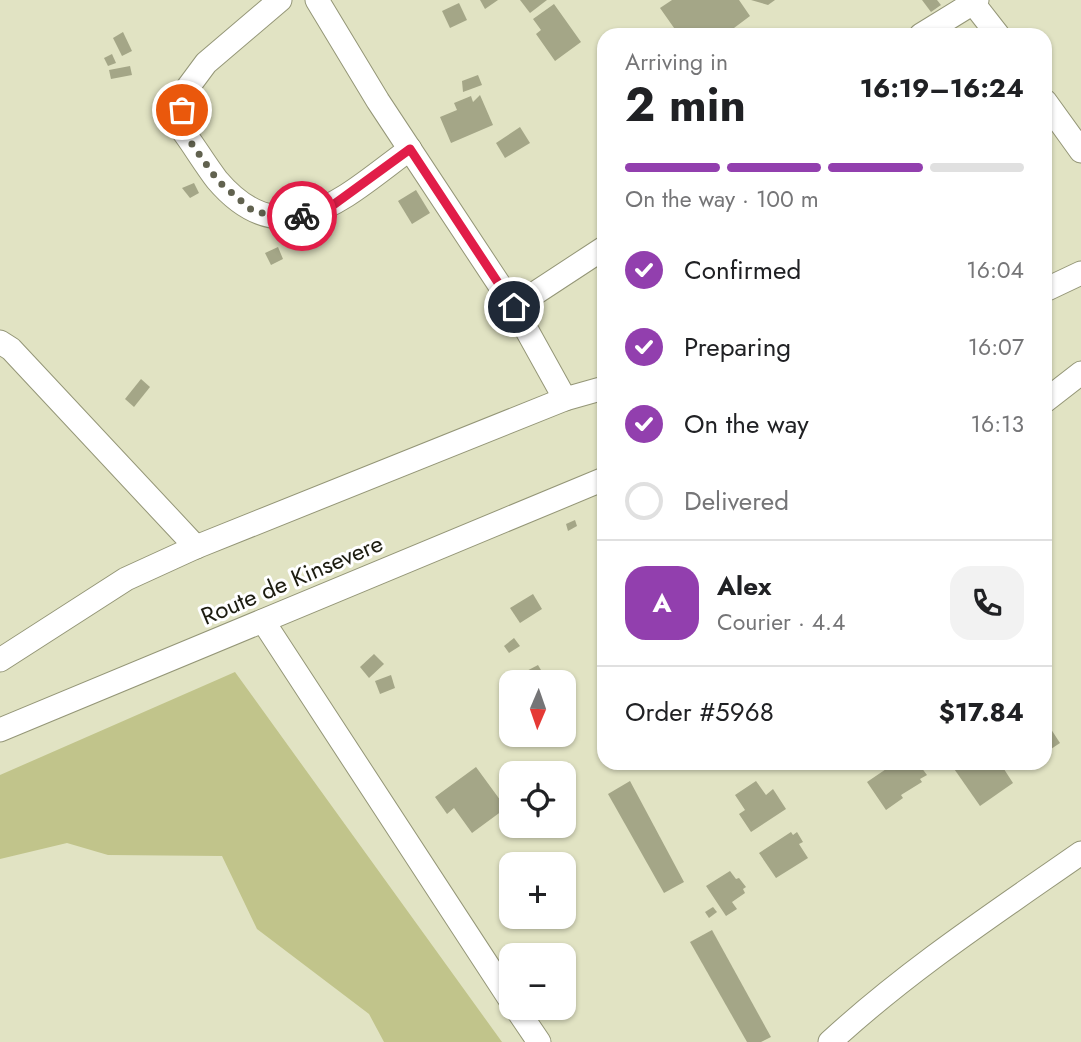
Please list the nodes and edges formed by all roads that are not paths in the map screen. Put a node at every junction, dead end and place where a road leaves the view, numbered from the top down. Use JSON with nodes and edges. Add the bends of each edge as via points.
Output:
{"nodes":[{"id":1,"x":279,"y":0,"type":"edge"},
{"id":2,"x":317,"y":0,"type":"edge"},
{"id":3,"x":975,"y":1,"type":"edge"},
{"id":4,"x":932,"y":28,"type":"edge"},
{"id":5,"x":993,"y":28,"type":"edge"},
{"id":6,"x":1052,"y":111,"type":"edge"},
{"id":7,"x":410,"y":149,"type":"junction"},
{"id":8,"x":1081,"y":151,"type":"edge"},
{"id":9,"x":597,"y":253,"type":"edge"},
{"id":10,"x":1081,"y":274,"type":"edge"},
{"id":11,"x":1052,"y":287,"type":"edge"},
{"id":12,"x":514,"y":307,"type":"junction"},
{"id":13,"x":0,"y":342,"type":"edge"},
{"id":14,"x":1081,"y":373,"type":"edge"},
{"id":15,"x":597,"y":390,"type":"edge"},
{"id":16,"x":1052,"y":396,"type":"edge"},
{"id":17,"x":565,"y":399,"type":"junction"},
{"id":18,"x":597,"y":482,"type":"edge"},
{"id":19,"x":196,"y":547,"type":"junction"},
{"id":20,"x":263,"y":621,"type":"junction"},
{"id":21,"x":0,"y":660,"type":"edge"},
{"id":22,"x":0,"y":730,"type":"edge"},
{"id":23,"x":1081,"y":853,"type":"edge"},
{"id":24,"x":499,"y":983,"type":"edge"},
{"id":25,"x":524,"y":1020,"type":"edge"},
{"id":26,"x":539,"y":1042,"type":"edge"},
{"id":27,"x":830,"y":1042,"type":"edge"}],
"edges":[{"from":1,"to":7,"type":"street","via":[[206,63],[183,94],[180,127],[218,181],[253,211],[292,219],[329,208]]},
{"from":2,"to":7,"type":"street"},
{"from":3,"to":4,"type":"street"},
{"from":3,"to":5,"type":"street"},
{"from":6,"to":8,"type":"street"},
{"from":7,"to":12,"type":"street"},
{"from":9,"to":12,"type":"street"},
{"from":10,"to":11,"type":"street"},
{"from":12,"to":17,"type":"street"},
{"from":13,"to":19,"type":"street"},
{"from":14,"to":16,"type":"street"},
{"from":15,"to":17,"type":"street"},
{"from":17,"to":19,"type":"street"},
{"from":18,"to":20,"type":"street","name":"Route de Kinsevere"},
{"from":19,"to":21,"type":"street","via":[[126,579]]},
{"from":20,"to":22,"type":"street","name":"Route de Kinsevere"},
{"from":20,"to":24,"type":"street"},
{"from":23,"to":27,"type":"street","via":[[935,955]]},
{"from":25,"to":26,"type":"street"}]}
